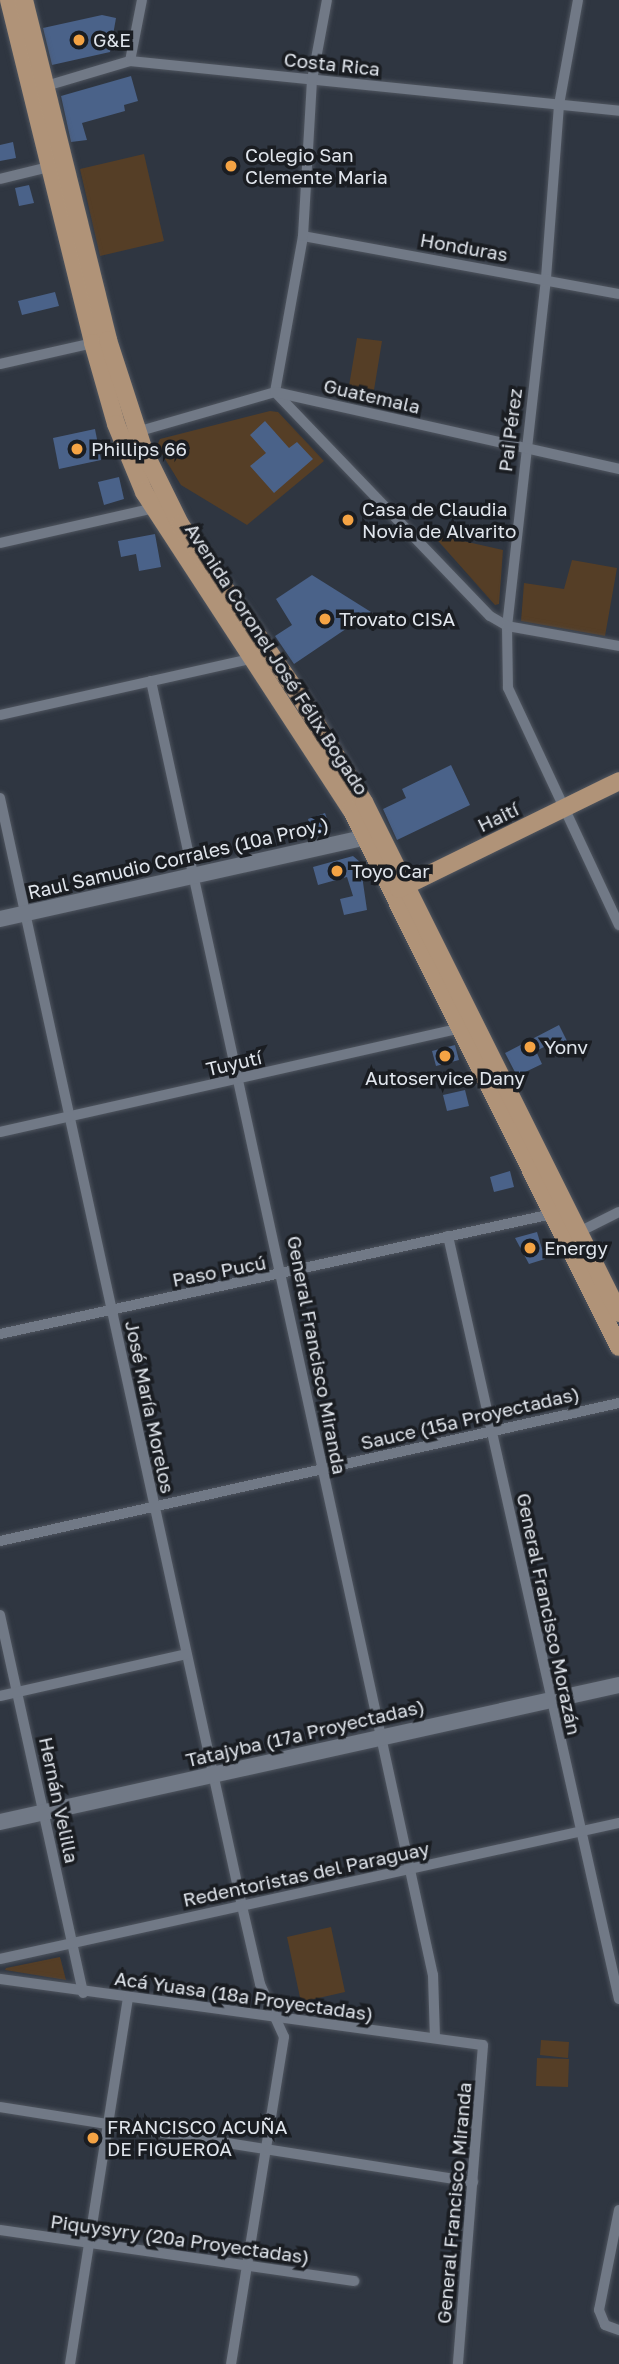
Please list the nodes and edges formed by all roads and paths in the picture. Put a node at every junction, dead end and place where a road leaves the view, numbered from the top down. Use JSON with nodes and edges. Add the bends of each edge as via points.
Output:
{"nodes":[{"id":1,"x":24,"y":0,"type":"edge"},
{"id":2,"x":142,"y":0,"type":"edge"},
{"id":3,"x":327,"y":0,"type":"edge"},
{"id":4,"x":578,"y":0,"type":"edge"},
{"id":5,"x":5,"y":7,"type":"edge"},
{"id":6,"x":30,"y":28,"type":"junction"},
{"id":7,"x":130,"y":61,"type":"junction"},
{"id":8,"x":312,"y":80,"type":"junction"},
{"id":9,"x":46,"y":86,"type":"junction"},
{"id":10,"x":559,"y":105,"type":"junction"},
{"id":11,"x":619,"y":111,"type":"edge"},
{"id":12,"x":49,"y":167,"type":"junction"},
{"id":13,"x":0,"y":178,"type":"edge"},
{"id":14,"x":303,"y":236,"type":"junction"},
{"id":15,"x":546,"y":279,"type":"junction"},
{"id":16,"x":619,"y":294,"type":"edge"},
{"id":17,"x":93,"y":343,"type":"junction"},
{"id":18,"x":0,"y":363,"type":"edge"},
{"id":19,"x":275,"y":392,"type":"junction"},
{"id":20,"x":128,"y":434,"type":"junction"},
{"id":21,"x":524,"y":448,"type":"junction"},
{"id":22,"x":619,"y":469,"type":"edge"},
{"id":23,"x":160,"y":507,"type":"junction"},
{"id":24,"x":0,"y":542,"type":"edge"},
{"id":25,"x":507,"y":626,"type":"junction"},
{"id":26,"x":619,"y":646,"type":"edge"},
{"id":27,"x":255,"y":657,"type":"junction"},
{"id":28,"x":151,"y":681,"type":"junction"},
{"id":29,"x":0,"y":715,"type":"edge"},
{"id":30,"x":619,"y":781,"type":"edge"},
{"id":31,"x":0,"y":798,"type":"edge"},
{"id":32,"x":562,"y":810,"type":"junction"},
{"id":33,"x":366,"y":837,"type":"junction"},
{"id":34,"x":197,"y":877,"type":"junction"},
{"id":35,"x":401,"y":888,"type":"junction"},
{"id":36,"x":25,"y":914,"type":"junction"},
{"id":37,"x":0,"y":919,"type":"edge"},
{"id":38,"x":619,"y":925,"type":"edge"},
{"id":39,"x":467,"y":1027,"type":"junction"},
{"id":40,"x":242,"y":1079,"type":"junction"},
{"id":41,"x":69,"y":1119,"type":"junction"},
{"id":42,"x":0,"y":1132,"type":"edge"},
{"id":43,"x":560,"y":1212,"type":"junction"},
{"id":44,"x":619,"y":1212,"type":"edge"},
{"id":45,"x":572,"y":1235,"type":"junction"},
{"id":46,"x":448,"y":1236,"type":"junction"},
{"id":47,"x":283,"y":1276,"type":"junction"},
{"id":48,"x":111,"y":1310,"type":"junction"},
{"id":49,"x":619,"y":1313,"type":"edge"},
{"id":50,"x":0,"y":1334,"type":"edge"},
{"id":51,"x":619,"y":1347,"type":"edge"},
{"id":52,"x":619,"y":1403,"type":"edge"},
{"id":53,"x":491,"y":1432,"type":"junction"},
{"id":54,"x":322,"y":1469,"type":"junction"},
{"id":55,"x":154,"y":1507,"type":"junction"},
{"id":56,"x":0,"y":1541,"type":"edge"},
{"id":57,"x":0,"y":1615,"type":"edge"},
{"id":58,"x":186,"y":1654,"type":"junction"},
{"id":59,"x":619,"y":1685,"type":"edge"},
{"id":60,"x":17,"y":1692,"type":"junction"},
{"id":61,"x":0,"y":1696,"type":"edge"},
{"id":62,"x":550,"y":1700,"type":"junction"},
{"id":63,"x":382,"y":1738,"type":"junction"},
{"id":64,"x":212,"y":1775,"type":"junction"},
{"id":65,"x":43,"y":1813,"type":"junction"},
{"id":66,"x":0,"y":1822,"type":"edge"},
{"id":67,"x":619,"y":1823,"type":"edge"},
{"id":68,"x":579,"y":1832,"type":"junction"},
{"id":69,"x":411,"y":1868,"type":"junction"},
{"id":70,"x":242,"y":1906,"type":"junction"},
{"id":71,"x":72,"y":1943,"type":"junction"},
{"id":72,"x":0,"y":1959,"type":"edge"},
{"id":73,"x":0,"y":1979,"type":"edge"},
{"id":74,"x":83,"y":1993,"type":"junction"},
{"id":75,"x":128,"y":1998,"type":"junction"},
{"id":76,"x":619,"y":1999,"type":"edge"},
{"id":77,"x":276,"y":2021,"type":"junction"},
{"id":78,"x":435,"y":2038,"type":"junction"},
{"id":79,"x":483,"y":2045,"type":"joint"},
{"id":80,"x":0,"y":2107,"type":"edge"},
{"id":81,"x":108,"y":2124,"type":"junction"},
{"id":82,"x":266,"y":2149,"type":"junction"},
{"id":83,"x":473,"y":2182,"type":"junction"},
{"id":84,"x":619,"y":2210,"type":"edge"},
{"id":85,"x":0,"y":2230,"type":"edge"},
{"id":86,"x":616,"y":2233,"type":"edge"},
{"id":87,"x":89,"y":2244,"type":"junction"},
{"id":88,"x":247,"y":2268,"type":"junction"},
{"id":89,"x":354,"y":2281,"type":"dead end"},
{"id":90,"x":619,"y":2330,"type":"edge"},
{"id":91,"x":70,"y":2364,"type":"edge"},
{"id":92,"x":231,"y":2364,"type":"edge"},
{"id":93,"x":458,"y":2364,"type":"edge"}],
"edges":[{"from":1,"to":6,"type":"main road","name":"Avenida Coronel José Félix Bogado"},
{"from":2,"to":7,"type":"street"},
{"from":3,"to":8,"type":"street"},
{"from":4,"to":10,"type":"street","name":"Pai Pérez"},
{"from":5,"to":6,"type":"main road"},
{"from":5,"to":12,"type":"main road","name":"Avenida Coronel José Félix Bogado"},
{"from":6,"to":9,"type":"main road","name":"Avenida Coronel José Félix Bogado"},
{"from":7,"to":8,"type":"street","name":"Costa Rica"},
{"from":7,"to":9,"type":"street","name":"Costa Rica"},
{"from":8,"to":10,"type":"street","name":"Costa Rica"},
{"from":8,"to":14,"type":"street"},
{"from":9,"to":20,"type":"main road","name":"Avenida Coronel José Félix Bogado"},
{"from":10,"to":11,"type":"street","name":"Costa Rica"},
{"from":10,"to":15,"type":"street","name":"Pai Pérez"},
{"from":12,"to":13,"type":"street"},
{"from":12,"to":17,"type":"main road","name":"Avenida Coronel José Félix Bogado"},
{"from":14,"to":15,"type":"street","name":"Honduras"},
{"from":14,"to":19,"type":"street"},
{"from":15,"to":16,"type":"street","name":"Honduras"},
{"from":15,"to":21,"type":"street","name":"Pai Pérez"},
{"from":17,"to":18,"type":"street"},
{"from":17,"to":20,"type":"main road","name":"Avenida Coronel José Félix Bogado"},
{"from":19,"to":20,"type":"street","name":"Guatemala"},
{"from":19,"to":21,"type":"street","name":"Guatemala"},
{"from":19,"to":25,"type":"street","via":[[478,604]]},
{"from":20,"to":23,"type":"main road","name":"Avenida Coronel José Félix Bogado"},
{"from":21,"to":22,"type":"street","name":"Guatemala"},
{"from":21,"to":25,"type":"street","name":"Pai Pérez"},
{"from":23,"to":24,"type":"street"},
{"from":23,"to":27,"type":"main road","name":"Avenida Coronel José Félix Bogado"},
{"from":23,"to":35,"type":"main road","name":"Avenida Coronel José Félix Bogado","via":[[301,698]]},
{"from":25,"to":26,"type":"street"},
{"from":25,"to":32,"type":"street","name":"Pai Pérez","via":[[510,701]]},
{"from":27,"to":28,"type":"street"},
{"from":27,"to":33,"type":"main road","name":"Avenida Coronel José Félix Bogado"},
{"from":28,"to":29,"type":"street"},
{"from":28,"to":34,"type":"street","name":"General Francisco Miranda"},
{"from":30,"to":32,"type":"main road","name":"Haití"},
{"from":31,"to":36,"type":"street","name":"José María Morelos"},
{"from":32,"to":35,"type":"main road","name":"Haití"},
{"from":32,"to":38,"type":"street","name":"Pai Pérez"},
{"from":33,"to":34,"type":"street","name":"Raul Samudio Corrales (10ª Proy.)"},
{"from":33,"to":35,"type":"main road","name":"Avenida Coronel José Félix Bogado"},
{"from":34,"to":36,"type":"street","name":"Raul Samudio Corrales (10ª Proy.)"},
{"from":34,"to":40,"type":"street","name":"General Francisco Miranda"},
{"from":35,"to":39,"type":"main road","name":"Avenida Coronel José Félix Bogado"},
{"from":36,"to":37,"type":"street","name":"Raul Samudio Corrales (10ª Proy.)"},
{"from":36,"to":41,"type":"street","name":"José María Morelos"},
{"from":39,"to":40,"type":"street","name":"Tuyutí"},
{"from":39,"to":43,"type":"main road","name":"Avenida Coronel José Félix Bogado"},
{"from":40,"to":41,"type":"street","name":"Tuyutí"},
{"from":40,"to":47,"type":"street","name":"General Francisco Miranda"},
{"from":41,"to":42,"type":"street","name":"Tuyutí"},
{"from":41,"to":48,"type":"street","name":"José María Morelos"},
{"from":43,"to":45,"type":"main road","name":"Avenida Coronel José Félix Bogado"},
{"from":43,"to":46,"type":"street","name":"Paso Pucú"},
{"from":44,"to":45,"type":"street"},
{"from":45,"to":49,"type":"main road","name":"Avenida Coronel José Félix Bogado"},
{"from":45,"to":51,"type":"main road","name":"Avenida Coronel José Félix Bogado"},
{"from":46,"to":47,"type":"street","name":"Paso Pucú"},
{"from":46,"to":53,"type":"street","name":"General Francisco Morazán"},
{"from":47,"to":48,"type":"street","name":"Paso Pucú"},
{"from":47,"to":54,"type":"street","name":"General Francisco Miranda"},
{"from":48,"to":50,"type":"street","name":"Paso Pucú"},
{"from":48,"to":55,"type":"street","name":"José María Morelos"},
{"from":52,"to":53,"type":"street","name":"Sauce (15ª Proyectadas)"},
{"from":53,"to":54,"type":"street","name":"Sauce (15ª Proyectadas)"},
{"from":53,"to":62,"type":"street","name":"General Francisco Morazán"},
{"from":54,"to":55,"type":"street","name":"Sauce (15ª Proyectadas)"},
{"from":54,"to":63,"type":"street","name":"General Francisco Miranda"},
{"from":55,"to":56,"type":"street","name":"Sauce (15ª Proyectadas)"},
{"from":55,"to":58,"type":"street","name":"José María Morelos"},
{"from":57,"to":60,"type":"street","name":"Hernán Velilla"},
{"from":58,"to":60,"type":"street"},
{"from":58,"to":64,"type":"street","name":"José María Morelos"},
{"from":59,"to":62,"type":"street","name":"Tatajyba (17ª Proyectadas)"},
{"from":60,"to":61,"type":"street"},
{"from":60,"to":65,"type":"street","name":"Hernán Velilla"},
{"from":62,"to":63,"type":"street","name":"Tatajyba (17ª Proyectadas)"},
{"from":62,"to":68,"type":"street","name":"General Francisco Morazán"},
{"from":63,"to":64,"type":"street","name":"Tatajyba (17ª Proyectadas)"},
{"from":63,"to":69,"type":"street","name":"General Francisco Miranda"},
{"from":64,"to":65,"type":"street","name":"Tatajyba (17ª Proyectadas)"},
{"from":64,"to":70,"type":"street","name":"José María Morelos"},
{"from":65,"to":66,"type":"street","name":"Tatajyba (17ª Proyectadas)"},
{"from":65,"to":71,"type":"street","name":"Hernán Velilla"},
{"from":67,"to":68,"type":"street","name":"Redentoristas del Paraguay"},
{"from":68,"to":69,"type":"street","name":"Redentoristas del Paraguay"},
{"from":68,"to":76,"type":"street","name":"General Francisco Morazán"},
{"from":69,"to":70,"type":"street","name":"Redentoristas del Paraguay"},
{"from":69,"to":78,"type":"street","name":"General Francisco Miranda","via":[[433,1975]]},
{"from":70,"to":71,"type":"street","name":"Redentoristas del Paraguay"},
{"from":70,"to":77,"type":"street","name":"José María Morelos","via":[[260,1984]]},
{"from":71,"to":72,"type":"street","name":"Redentoristas del Paraguay"},
{"from":71,"to":74,"type":"street","name":"Hernán Velilla"},
{"from":73,"to":74,"type":"street","name":"Acá Yuasa (18ª Proyectadas)"},
{"from":74,"to":75,"type":"street","name":"Acá Yuasa (18ª Proyectadas)"},
{"from":75,"to":77,"type":"street","name":"Acá Yuasa (18ª Proyectadas)"},
{"from":75,"to":81,"type":"street"},
{"from":77,"to":78,"type":"street","name":"Acá Yuasa (18ª Proyectadas)"},
{"from":77,"to":82,"type":"street","name":"José María Morelos","via":[[284,2049]]},
{"from":78,"to":79,"type":"street","name":"Acá Yuasa (18ª Proyectadas)"},
{"from":79,"to":83,"type":"street","name":"General Francisco Miranda"},
{"from":80,"to":81,"type":"street"},
{"from":81,"to":82,"type":"street"},
{"from":81,"to":87,"type":"street"},
{"from":82,"to":83,"type":"street"},
{"from":82,"to":88,"type":"street","name":"José María Morelos"},
{"from":83,"to":93,"type":"street","name":"General Francisco Miranda"},
{"from":84,"to":86,"type":"street"},
{"from":85,"to":87,"type":"street","name":"Piquysyry (20ª Proyectadas)"},
{"from":86,"to":90,"type":"street","via":[[599,2310],[605,2325]]},
{"from":87,"to":88,"type":"street","name":"Piquysyry (20ª Proyectadas)"},
{"from":87,"to":91,"type":"street"},
{"from":88,"to":89,"type":"street","name":"Piquysyry (20ª Proyectadas)"},
{"from":88,"to":92,"type":"street","name":"José María Morelos"}]}
